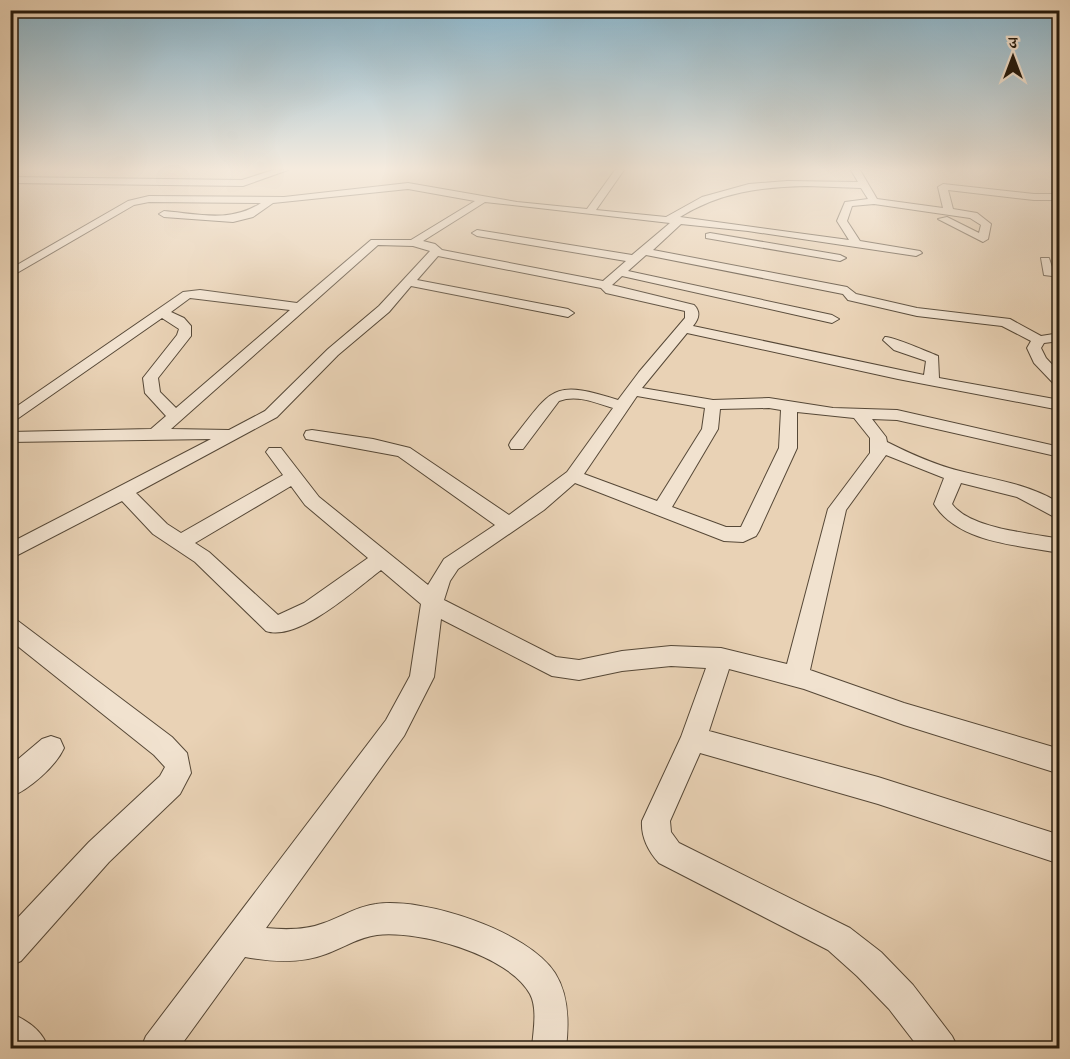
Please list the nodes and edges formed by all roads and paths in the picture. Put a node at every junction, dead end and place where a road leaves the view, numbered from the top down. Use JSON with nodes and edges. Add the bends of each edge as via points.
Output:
{"nodes":[{"id":1,"x":103,"y":219,"type":"edge"},
{"id":2,"x":117,"y":219,"type":"edge"},
{"id":3,"x":451,"y":219,"type":"edge"},
{"id":4,"x":643,"y":219,"type":"edge"},
{"id":5,"x":678,"y":219,"type":"edge"},
{"id":6,"x":843,"y":219,"type":"edge"},
{"id":7,"x":673,"y":223,"type":"junction"},
{"id":8,"x":477,"y":233,"type":"dead end"},
{"id":9,"x":412,"y":243,"type":"junction"},
{"id":10,"x":855,"y":244,"type":"junction"},
{"id":11,"x":436,"y":252,"type":"junction"},
{"id":12,"x":916,"y":253,"type":"dead end"},
{"id":13,"x":840,"y":258,"type":"dead end"},
{"id":14,"x":1045,"y":260,"type":"dead end"},
{"id":15,"x":625,"y":267,"type":"junction"},
{"id":16,"x":10,"y":274,"type":"edge"},
{"id":17,"x":1059,"y":274,"type":"edge"},
{"id":18,"x":410,"y":282,"type":"junction"},
{"id":19,"x":10,"y":284,"type":"edge"},
{"id":20,"x":299,"y":307,"type":"junction"},
{"id":21,"x":161,"y":313,"type":"junction"},
{"id":22,"x":568,"y":314,"type":"dead end"},
{"id":23,"x":832,"y":319,"type":"dead end"},
{"id":24,"x":684,"y":328,"type":"junction"},
{"id":25,"x":1059,"y":337,"type":"edge"},
{"id":26,"x":890,"y":340,"type":"dead end"},
{"id":27,"x":1039,"y":340,"type":"junction"},
{"id":28,"x":931,"y":381,"type":"junction"},
{"id":29,"x":1059,"y":382,"type":"edge"},
{"id":30,"x":627,"y":398,"type":"junction"},
{"id":31,"x":712,"y":405,"type":"junction"},
{"id":32,"x":789,"y":405,"type":"junction"},
{"id":33,"x":1059,"y":405,"type":"edge"},
{"id":34,"x":860,"y":415,"type":"junction"},
{"id":35,"x":175,"y":416,"type":"junction"},
{"id":36,"x":10,"y":419,"type":"edge"},
{"id":37,"x":156,"y":433,"type":"junction"},
{"id":38,"x":233,"y":435,"type":"junction"},
{"id":39,"x":312,"y":435,"type":"dead end"},
{"id":40,"x":10,"y":437,"type":"edge"},
{"id":41,"x":517,"y":445,"type":"dead end"},
{"id":42,"x":880,"y":445,"type":"junction"},
{"id":43,"x":275,"y":452,"type":"dead end"},
{"id":44,"x":1059,"y":452,"type":"edge"},
{"id":45,"x":953,"y":475,"type":"junction"},
{"id":46,"x":573,"y":476,"type":"junction"},
{"id":47,"x":292,"y":477,"type":"junction"},
{"id":48,"x":124,"y":492,"type":"junction"},
{"id":49,"x":661,"y":510,"type":"junction"},
{"id":50,"x":1059,"y":514,"type":"edge"},
{"id":51,"x":508,"y":524,"type":"junction"},
{"id":52,"x":181,"y":542,"type":"junction"},
{"id":53,"x":1059,"y":546,"type":"edge"},
{"id":54,"x":10,"y":552,"type":"edge"},
{"id":55,"x":381,"y":559,"type":"junction"},
{"id":56,"x":433,"y":603,"type":"junction"},
{"id":57,"x":10,"y":627,"type":"edge"},
{"id":58,"x":721,"y":658,"type":"junction"},
{"id":59,"x":796,"y":677,"type":"junction"},
{"id":60,"x":693,"y":739,"type":"junction"},
{"id":61,"x":51,"y":748,"type":"dead end"},
{"id":62,"x":1059,"y":762,"type":"edge"},
{"id":63,"x":10,"y":784,"type":"edge"},
{"id":64,"x":1059,"y":850,"type":"edge"},
{"id":65,"x":237,"y":940,"type":"junction"},
{"id":66,"x":10,"y":950,"type":"edge"},
{"id":67,"x":10,"y":1030,"type":"edge"},
{"id":68,"x":32,"y":1048,"type":"edge"},
{"id":69,"x":158,"y":1048,"type":"edge"},
{"id":70,"x":549,"y":1048,"type":"edge"},
{"id":71,"x":940,"y":1048,"type":"edge"}],
"edges":[{"from":1,"to":16,"type":"street"},
{"from":2,"to":19,"type":"street"},
{"from":3,"to":9,"type":"street"},
{"from":4,"to":7,"type":"street"},
{"from":5,"to":7,"type":"street"},
{"from":6,"to":10,"type":"street"},
{"from":7,"to":10,"type":"street"},
{"from":7,"to":13,"type":"street"},
{"from":7,"to":15,"type":"street"},
{"from":8,"to":15,"type":"street"},
{"from":9,"to":11,"type":"street","via":[[435,247]]},
{"from":9,"to":20,"type":"street","via":[[375,242]]},
{"from":10,"to":12,"type":"street"},
{"from":11,"to":15,"type":"street"},
{"from":11,"to":18,"type":"street"},
{"from":14,"to":17,"type":"street","via":[[1048,273]]},
{"from":15,"to":23,"type":"street"},
{"from":15,"to":24,"type":"street","via":[[610,290],[689,308],[693,314]]},
{"from":15,"to":27,"type":"street","via":[[847,291],[852,297],[906,310],[1011,324]]},
{"from":18,"to":22,"type":"street"},
{"from":18,"to":38,"type":"street","via":[[321,363],[281,407]]},
{"from":20,"to":21,"type":"street","via":[[196,293]]},
{"from":20,"to":35,"type":"street"},
{"from":21,"to":35,"type":"street","via":[[186,329],[150,378],[153,393]]},
{"from":21,"to":36,"type":"street"},
{"from":24,"to":28,"type":"street"},
{"from":24,"to":30,"type":"street"},
{"from":25,"to":27,"type":"street"},
{"from":26,"to":28,"type":"street","via":[[933,359]]},
{"from":27,"to":29,"type":"street","via":[[1034,353]]},
{"from":28,"to":33,"type":"street"},
{"from":30,"to":31,"type":"street"},
{"from":30,"to":41,"type":"street","via":[[562,394],[554,398]]},
{"from":30,"to":46,"type":"street"},
{"from":31,"to":32,"type":"street"},
{"from":31,"to":49,"type":"street","via":[[710,429]]},
{"from":32,"to":34,"type":"street"},
{"from":32,"to":49,"type":"street","via":[[788,448],[749,531],[743,535],[724,534]]},
{"from":34,"to":42,"type":"street"},
{"from":34,"to":44,"type":"street","via":[[910,417]]},
{"from":35,"to":37,"type":"street"},
{"from":37,"to":38,"type":"street"},
{"from":37,"to":40,"type":"street"},
{"from":38,"to":48,"type":"street"},
{"from":39,"to":51,"type":"street","via":[[404,452]]},
{"from":42,"to":45,"type":"street"},
{"from":42,"to":59,"type":"street","via":[[871,466],[837,509]]},
{"from":43,"to":47,"type":"street"},
{"from":45,"to":50,"type":"street","via":[[1027,495],[1045,502]]},
{"from":45,"to":53,"type":"street","via":[[943,504],[953,518],[982,529]]},
{"from":46,"to":49,"type":"street"},
{"from":46,"to":51,"type":"street"},
{"from":47,"to":52,"type":"street"},
{"from":47,"to":55,"type":"street","via":[[330,518]]},
{"from":48,"to":52,"type":"street","via":[[160,530]]},
{"from":48,"to":54,"type":"street"},
{"from":51,"to":56,"type":"street","via":[[451,564],[440,579]]},
{"from":52,"to":55,"type":"street","via":[[268,620],[281,626],[297,619]]},
{"from":55,"to":56,"type":"street"},
{"from":56,"to":58,"type":"street","via":[[532,656],[567,669],[671,656]]},
{"from":56,"to":65,"type":"street","via":[[423,669],[410,705]]},
{"from":57,"to":66,"type":"street","via":[[163,746],[178,762],[178,773]]},
{"from":58,"to":59,"type":"street"},
{"from":58,"to":60,"type":"street"},
{"from":59,"to":62,"type":"street"},
{"from":60,"to":64,"type":"street","via":[[898,795]]},
{"from":60,"to":71,"type":"street","via":[[656,821],[659,842],[669,853],[839,939],[901,997]]},
{"from":61,"to":63,"type":"street"},
{"from":65,"to":69,"type":"street"},
{"from":65,"to":70,"type":"street","via":[[290,946],[317,941],[375,919],[396,917],[478,938],[531,968],[544,984],[550,1003]]},
{"from":67,"to":68,"type":"street"}]}
